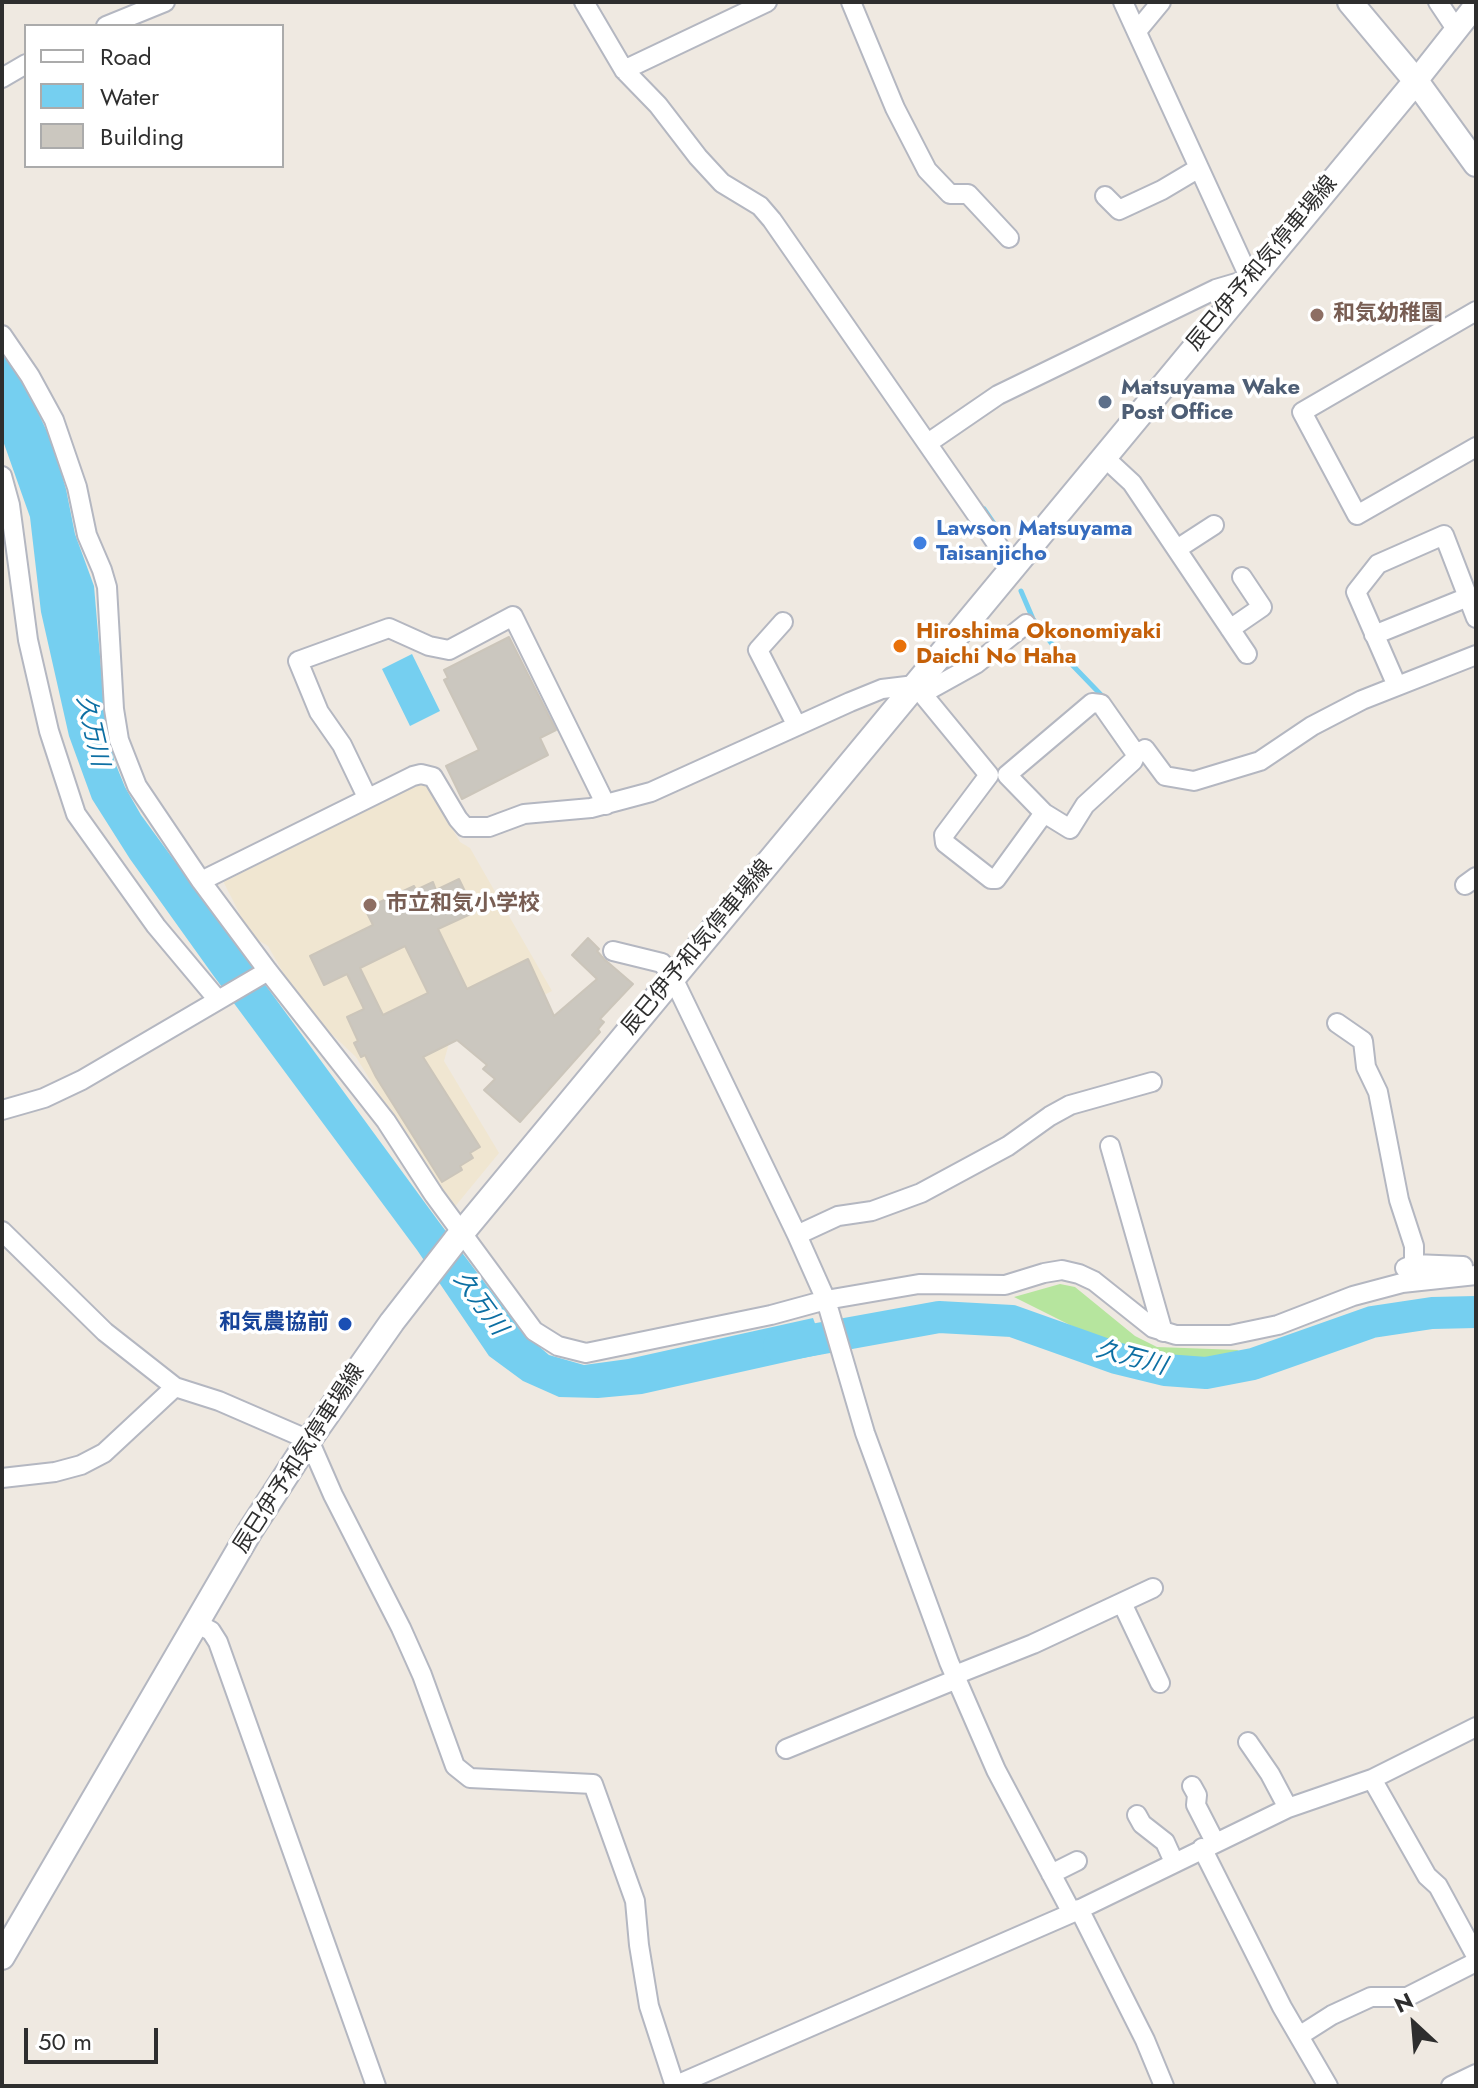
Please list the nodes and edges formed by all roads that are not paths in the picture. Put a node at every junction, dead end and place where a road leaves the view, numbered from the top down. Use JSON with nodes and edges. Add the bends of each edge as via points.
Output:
{"nodes":[{"id":1,"x":165,"y":2,"type":"edge"},
{"id":2,"x":584,"y":2,"type":"edge"},
{"id":3,"x":767,"y":2,"type":"edge"},
{"id":4,"x":851,"y":2,"type":"edge"},
{"id":5,"x":1123,"y":2,"type":"edge"},
{"id":6,"x":1161,"y":2,"type":"edge"},
{"id":7,"x":1350,"y":2,"type":"edge"},
{"id":8,"x":1438,"y":2,"type":"edge"},
{"id":9,"x":1476,"y":5,"type":"edge"},
{"id":10,"x":111,"y":24,"type":"edge"},
{"id":11,"x":1456,"y":29,"type":"junction"},
{"id":12,"x":1137,"y":31,"type":"junction"},
{"id":13,"x":24,"y":65,"type":"edge"},
{"id":14,"x":624,"y":70,"type":"junction"},
{"id":15,"x":2,"y":78,"type":"edge"},
{"id":16,"x":1416,"y":81,"type":"junction"},
{"id":17,"x":1476,"y":164,"type":"edge"},
{"id":18,"x":1199,"y":168,"type":"junction"},
{"id":19,"x":1105,"y":196,"type":"dead end"},
{"id":20,"x":1009,"y":238,"type":"dead end"},
{"id":21,"x":1250,"y":279,"type":"junction"},
{"id":22,"x":1476,"y":311,"type":"edge"},
{"id":23,"x":2,"y":335,"type":"edge"},
{"id":24,"x":928,"y":443,"type":"junction"},
{"id":25,"x":1476,"y":447,"type":"edge"},
{"id":26,"x":1104,"y":457,"type":"junction"},
{"id":27,"x":2,"y":476,"type":"edge"},
{"id":28,"x":1214,"y":525,"type":"dead end"},
{"id":29,"x":1177,"y":549,"type":"junction"},
{"id":30,"x":1013,"y":567,"type":"junction"},
{"id":31,"x":1242,"y":577,"type":"dead end"},
{"id":32,"x":1468,"y":597,"type":"junction"},
{"id":33,"x":1476,"y":618,"type":"edge"},
{"id":34,"x":783,"y":622,"type":"dead end"},
{"id":35,"x":1026,"y":624,"type":"dead end"},
{"id":36,"x":1230,"y":629,"type":"junction"},
{"id":37,"x":1374,"y":635,"type":"junction"},
{"id":38,"x":1247,"y":654,"type":"dead end"},
{"id":39,"x":1476,"y":655,"type":"edge"},
{"id":40,"x":1397,"y":686,"type":"junction"},
{"id":41,"x":918,"y":690,"type":"junction"},
{"id":42,"x":797,"y":726,"type":"junction"},
{"id":43,"x":1136,"y":754,"type":"junction"},
{"id":44,"x":998,"y":775,"type":"junction"},
{"id":45,"x":367,"y":797,"type":"junction"},
{"id":46,"x":606,"y":805,"type":"junction"},
{"id":47,"x":1044,"y":813,"type":"junction"},
{"id":48,"x":201,"y":881,"type":"junction"},
{"id":49,"x":613,"y":951,"type":"dead end"},
{"id":50,"x":265,"y":973,"type":"junction"},
{"id":51,"x":673,"y":978,"type":"junction"},
{"id":52,"x":220,"y":999,"type":"junction"},
{"id":53,"x":1337,"y":1023,"type":"dead end"},
{"id":54,"x":1152,"y":1082,"type":"dead end"},
{"id":55,"x":2,"y":1110,"type":"edge"},
{"id":56,"x":1110,"y":1146,"type":"dead end"},
{"id":57,"x":2,"y":1231,"type":"edge"},
{"id":58,"x":797,"y":1235,"type":"junction"},
{"id":59,"x":458,"y":1237,"type":"junction"},
{"id":60,"x":1414,"y":1264,"type":"junction"},
{"id":61,"x":1476,"y":1268,"type":"edge"},
{"id":62,"x":1476,"y":1275,"type":"edge"},
{"id":63,"x":1353,"y":1296,"type":"junction"},
{"id":64,"x":828,"y":1306,"type":"junction"},
{"id":65,"x":1163,"y":1332,"type":"junction"},
{"id":66,"x":175,"y":1387,"type":"junction"},
{"id":67,"x":309,"y":1440,"type":"junction"},
{"id":68,"x":2,"y":1478,"type":"edge"},
{"id":69,"x":1153,"y":1588,"type":"dead end"},
{"id":70,"x":1122,"y":1603,"type":"junction"},
{"id":71,"x":196,"y":1623,"type":"junction"},
{"id":72,"x":956,"y":1677,"type":"junction"},
{"id":73,"x":1160,"y":1683,"type":"dead end"},
{"id":74,"x":1476,"y":1727,"type":"edge"},
{"id":75,"x":1248,"y":1742,"type":"dead end"},
{"id":76,"x":786,"y":1749,"type":"dead end"},
{"id":77,"x":1372,"y":1779,"type":"junction"},
{"id":78,"x":1192,"y":1786,"type":"dead end"},
{"id":79,"x":1288,"y":1808,"type":"junction"},
{"id":80,"x":1137,"y":1815,"type":"dead end"},
{"id":81,"x":1209,"y":1845,"type":"junction"},
{"id":82,"x":1077,"y":1861,"type":"dead end"},
{"id":83,"x":1174,"y":1862,"type":"junction"},
{"id":84,"x":1051,"y":1874,"type":"junction"},
{"id":85,"x":1075,"y":1911,"type":"junction"},
{"id":86,"x":2,"y":1957,"type":"edge"},
{"id":87,"x":1476,"y":1959,"type":"edge"},
{"id":88,"x":1299,"y":2036,"type":"junction"},
{"id":89,"x":1476,"y":2074,"type":"edge"},
{"id":90,"x":376,"y":2086,"type":"edge"},
{"id":91,"x":675,"y":2086,"type":"edge"},
{"id":92,"x":1164,"y":2086,"type":"edge"},
{"id":93,"x":1328,"y":2086,"type":"edge"},
{"id":94,"x":1451,"y":2086,"type":"edge"}],
"edges":[{"from":1,"to":10,"type":"street"},
{"from":2,"to":14,"type":"street"},
{"from":3,"to":14,"type":"street"},
{"from":4,"to":20,"type":"street","via":[[927,170],[950,194],[968,194]]},
{"from":5,"to":12,"type":"street"},
{"from":6,"to":12,"type":"street"},
{"from":7,"to":16,"type":"main road"},
{"from":8,"to":11,"type":"street"},
{"from":9,"to":11,"type":"street"},
{"from":11,"to":16,"type":"street"},
{"from":12,"to":18,"type":"street"},
{"from":13,"to":15,"type":"street"},
{"from":14,"to":24,"type":"street","via":[[722,183],[760,206],[772,220]]},
{"from":16,"to":17,"type":"main road"},
{"from":16,"to":21,"type":"main road","name":"辰巳伊予和気停車場線"},
{"from":18,"to":19,"type":"street","via":[[1119,210]]},
{"from":18,"to":21,"type":"street"},
{"from":21,"to":24,"type":"street","via":[[1216,289],[998,395]]},
{"from":21,"to":26,"type":"main road","name":"辰巳伊予和気停車場線"},
{"from":22,"to":25,"type":"street","via":[[1302,412],[1357,515]]},
{"from":23,"to":48,"type":"street","via":[[54,420],[107,587],[114,709],[127,764]]},
{"from":24,"to":30,"type":"street"},
{"from":26,"to":29,"type":"street","via":[[1132,483]]},
{"from":26,"to":30,"type":"main road","name":"辰巳伊予和気停車場線"},
{"from":27,"to":52,"type":"street","via":[[28,640],[76,814],[156,926]]},
{"from":28,"to":29,"type":"street"},
{"from":29,"to":36,"type":"street"},
{"from":30,"to":41,"type":"main road","name":"辰巳伊予和気停車場線"},
{"from":31,"to":36,"type":"street","via":[[1262,607]]},
{"from":32,"to":33,"type":"street"},
{"from":32,"to":37,"type":"street"},
{"from":32,"to":37,"type":"street","via":[[1444,535],[1378,564],[1356,592]]},
{"from":34,"to":42,"type":"street","via":[[758,650]]},
{"from":35,"to":41,"type":"street","via":[[976,664]]},
{"from":36,"to":38,"type":"street"},
{"from":37,"to":40,"type":"street"},
{"from":39,"to":40,"type":"street"},
{"from":40,"to":43,"type":"street","via":[[1318,722],[1260,761],[1194,781],[1165,776],[1145,749]]},
{"from":41,"to":42,"type":"street","via":[[882,689]]},
{"from":41,"to":44,"type":"street"},
{"from":41,"to":51,"type":"main road","name":"辰巳伊予和気停車場線"},
{"from":42,"to":46,"type":"street","via":[[651,792]]},
{"from":43,"to":44,"type":"street","via":[[1101,704],[1092,703]]},
{"from":43,"to":47,"type":"street","via":[[1085,805],[1070,829]]},
{"from":44,"to":47,"type":"street"},
{"from":44,"to":47,"type":"street","via":[[944,835],[945,843],[996,879]]},
{"from":45,"to":46,"type":"street","via":[[413,776],[428,775],[458,819],[474,829],[524,814]]},
{"from":45,"to":46,"type":"street","via":[[319,712],[298,661],[389,628],[449,650],[513,616]]},
{"from":45,"to":48,"type":"street"},
{"from":48,"to":50,"type":"street"},
{"from":49,"to":51,"type":"street","via":[[662,963]]},
{"from":50,"to":52,"type":"street"},
{"from":50,"to":59,"type":"street","via":[[386,1121]]},
{"from":51,"to":58,"type":"street"},
{"from":51,"to":59,"type":"main road","name":"辰巳伊予和気停車場線"},
{"from":52,"to":55,"type":"street","via":[[82,1080]]},
{"from":53,"to":60,"type":"street","via":[[1363,1041],[1414,1246]]},
{"from":54,"to":58,"type":"street","via":[[1070,1105],[921,1193],[872,1211],[838,1216]]},
{"from":56,"to":65,"type":"street"},
{"from":57,"to":66,"type":"street","via":[[105,1332]]},
{"from":58,"to":64,"type":"street"},
{"from":59,"to":64,"type":"street","via":[[534,1331],[558,1346],[586,1353]]},
{"from":59,"to":67,"type":"main road","name":"辰巳伊予和気停車場線"},
{"from":60,"to":61,"type":"street"},
{"from":60,"to":63,"type":"street"},
{"from":62,"to":63,"type":"street","via":[[1402,1283]]},
{"from":63,"to":65,"type":"street","via":[[1255,1331]]},
{"from":64,"to":65,"type":"street","via":[[919,1284],[1005,1285],[1062,1270],[1094,1281],[1144,1323]]},
{"from":64,"to":72,"type":"street","via":[[865,1433]]},
{"from":66,"to":67,"type":"street"},
{"from":66,"to":68,"type":"street","via":[[104,1453],[81,1465]]},
{"from":67,"to":71,"type":"main road","name":"辰巳伊予和気停車場線"},
{"from":67,"to":91,"type":"street","via":[[401,1628],[455,1766],[470,1778],[593,1784],[635,1901],[649,2006]]},
{"from":69,"to":70,"type":"street"},
{"from":70,"to":72,"type":"street"},
{"from":70,"to":73,"type":"street"},
{"from":71,"to":86,"type":"main road","name":"辰巳伊予和気停車場線"},
{"from":71,"to":90,"type":"street","via":[[218,1642]]},
{"from":72,"to":76,"type":"street"},
{"from":72,"to":84,"type":"street","via":[[996,1770]]},
{"from":74,"to":77,"type":"street"},
{"from":75,"to":79,"type":"street"},
{"from":77,"to":79,"type":"street"},
{"from":77,"to":87,"type":"street"},
{"from":78,"to":81,"type":"street"},
{"from":79,"to":81,"type":"street"},
{"from":80,"to":83,"type":"street","via":[[1165,1842]]},
{"from":81,"to":83,"type":"street"},
{"from":81,"to":88,"type":"street"},
{"from":82,"to":84,"type":"street"},
{"from":83,"to":85,"type":"street"},
{"from":84,"to":85,"type":"street"},
{"from":85,"to":91,"type":"street"},
{"from":85,"to":92,"type":"street"},
{"from":87,"to":88,"type":"street","via":[[1407,1997],[1371,1997]]},
{"from":88,"to":93,"type":"street"},
{"from":89,"to":94,"type":"street"}]}
